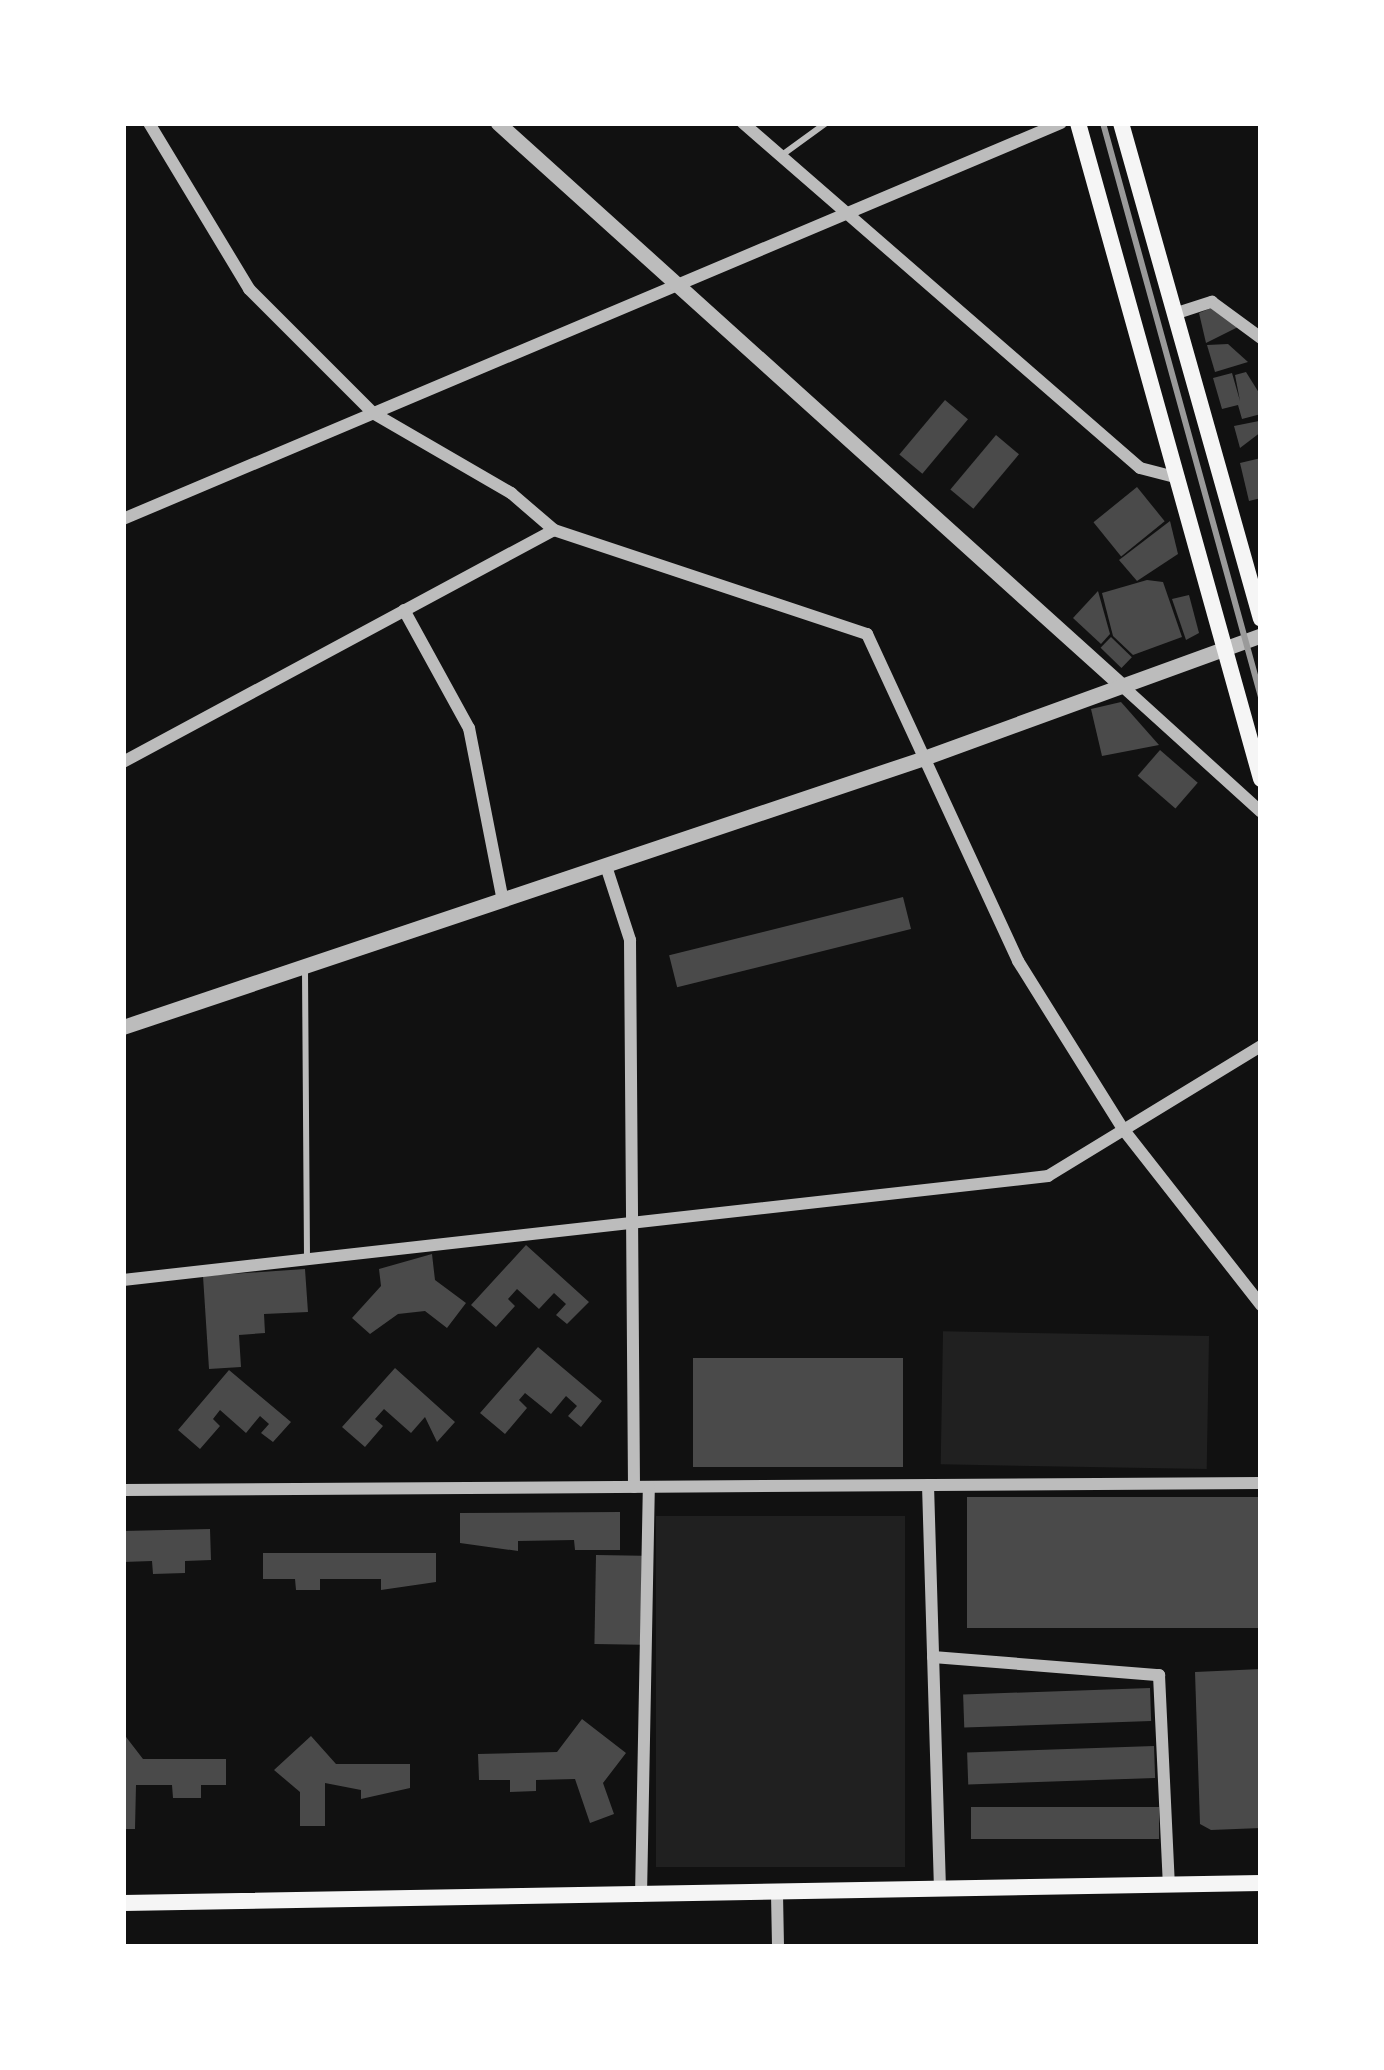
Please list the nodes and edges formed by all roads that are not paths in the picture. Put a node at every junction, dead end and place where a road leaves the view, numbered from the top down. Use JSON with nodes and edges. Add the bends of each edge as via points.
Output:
{"nodes":[{"id":1,"x":149,"y":123,"type":"edge"},
{"id":2,"x":498,"y":123,"type":"edge"},
{"id":3,"x":743,"y":123,"type":"edge"},
{"id":4,"x":826,"y":123,"type":"edge"},
{"id":5,"x":1061,"y":123,"type":"edge"},
{"id":6,"x":1078,"y":123,"type":"edge"},
{"id":7,"x":1121,"y":123,"type":"edge"},
{"id":8,"x":782,"y":155,"type":"junction"},
{"id":9,"x":850,"y":212,"type":"junction"},
{"id":10,"x":677,"y":284,"type":"junction"},
{"id":11,"x":1174,"y":314,"type":"junction"},
{"id":12,"x":1261,"y":338,"type":"edge"},
{"id":13,"x":373,"y":412,"type":"junction"},
{"id":14,"x":1179,"y":478,"type":"junction"},
{"id":15,"x":123,"y":519,"type":"edge"},
{"id":16,"x":554,"y":530,"type":"junction"},
{"id":17,"x":404,"y":610,"type":"junction"},
{"id":18,"x":1261,"y":619,"type":"edge"},
{"id":19,"x":1261,"y":634,"type":"edge"},
{"id":20,"x":1228,"y":646,"type":"junction"},
{"id":21,"x":1120,"y":684,"type":"junction"},
{"id":22,"x":921,"y":759,"type":"junction"},
{"id":23,"x":123,"y":762,"type":"edge"},
{"id":24,"x":1261,"y":779,"type":"edge"},
{"id":25,"x":1261,"y":812,"type":"edge"},
{"id":26,"x":607,"y":866,"type":"junction"},
{"id":27,"x":502,"y":901,"type":"junction"},
{"id":28,"x":305,"y":968,"type":"junction"},
{"id":29,"x":123,"y":1027,"type":"edge"},
{"id":30,"x":1261,"y":1046,"type":"edge"},
{"id":31,"x":1124,"y":1129,"type":"junction"},
{"id":32,"x":630,"y":1224,"type":"junction"},
{"id":33,"x":307,"y":1261,"type":"junction"},
{"id":34,"x":123,"y":1280,"type":"edge"},
{"id":35,"x":1261,"y":1305,"type":"edge"},
{"id":36,"x":1261,"y":1483,"type":"edge"},
{"id":37,"x":928,"y":1485,"type":"junction"},
{"id":38,"x":642,"y":1487,"type":"junction"},
{"id":39,"x":123,"y":1490,"type":"edge"},
{"id":40,"x":933,"y":1657,"type":"junction"},
{"id":41,"x":1261,"y":1883,"type":"edge"},
{"id":42,"x":1168,"y":1886,"type":"junction"},
{"id":43,"x":940,"y":1890,"type":"junction"},
{"id":44,"x":777,"y":1894,"type":"junction"},
{"id":45,"x":641,"y":1896,"type":"junction"},
{"id":46,"x":123,"y":1904,"type":"edge"},
{"id":47,"x":778,"y":1947,"type":"edge"}],
"edges":[{"from":1,"to":13,"type":"street","via":[[249,289]]},
{"from":2,"to":10,"type":"street"},
{"from":3,"to":8,"type":"street"},
{"from":4,"to":8,"type":"lane"},
{"from":5,"to":9,"type":"street"},
{"from":6,"to":14,"type":"main road"},
{"from":7,"to":11,"type":"main road"},
{"from":8,"to":9,"type":"street"},
{"from":9,"to":10,"type":"street"},
{"from":9,"to":14,"type":"street","via":[[1140,468]]},
{"from":10,"to":13,"type":"street"},
{"from":10,"to":21,"type":"street"},
{"from":11,"to":12,"type":"street","via":[[1212,302]]},
{"from":11,"to":18,"type":"main road"},
{"from":13,"to":15,"type":"street"},
{"from":13,"to":16,"type":"street","via":[[511,493]]},
{"from":14,"to":20,"type":"main road"},
{"from":16,"to":17,"type":"street"},
{"from":16,"to":22,"type":"street","via":[[867,634]]},
{"from":17,"to":23,"type":"street"},
{"from":17,"to":27,"type":"street","via":[[469,728]]},
{"from":19,"to":20,"type":"street"},
{"from":20,"to":21,"type":"street"},
{"from":20,"to":24,"type":"main road"},
{"from":21,"to":22,"type":"street"},
{"from":21,"to":25,"type":"street"},
{"from":22,"to":26,"type":"street"},
{"from":22,"to":31,"type":"street","via":[[1018,962]]},
{"from":26,"to":27,"type":"street"},
{"from":26,"to":32,"type":"street","via":[[629,940]]},
{"from":27,"to":28,"type":"street"},
{"from":28,"to":29,"type":"street"},
{"from":28,"to":33,"type":"lane"},
{"from":30,"to":31,"type":"street"},
{"from":31,"to":32,"type":"street","via":[[1048,1176]]},
{"from":31,"to":35,"type":"street"},
{"from":32,"to":33,"type":"street"},
{"from":32,"to":38,"type":"street"},
{"from":33,"to":34,"type":"street"},
{"from":36,"to":37,"type":"street"},
{"from":37,"to":38,"type":"street"},
{"from":37,"to":40,"type":"street"},
{"from":38,"to":39,"type":"street"},
{"from":38,"to":45,"type":"street"},
{"from":40,"to":42,"type":"street","via":[[1159,1675]]},
{"from":40,"to":43,"type":"street"},
{"from":41,"to":42,"type":"main road"},
{"from":42,"to":43,"type":"main road"},
{"from":43,"to":44,"type":"main road"},
{"from":44,"to":45,"type":"main road"},
{"from":44,"to":47,"type":"street"},
{"from":45,"to":46,"type":"main road"}]}
